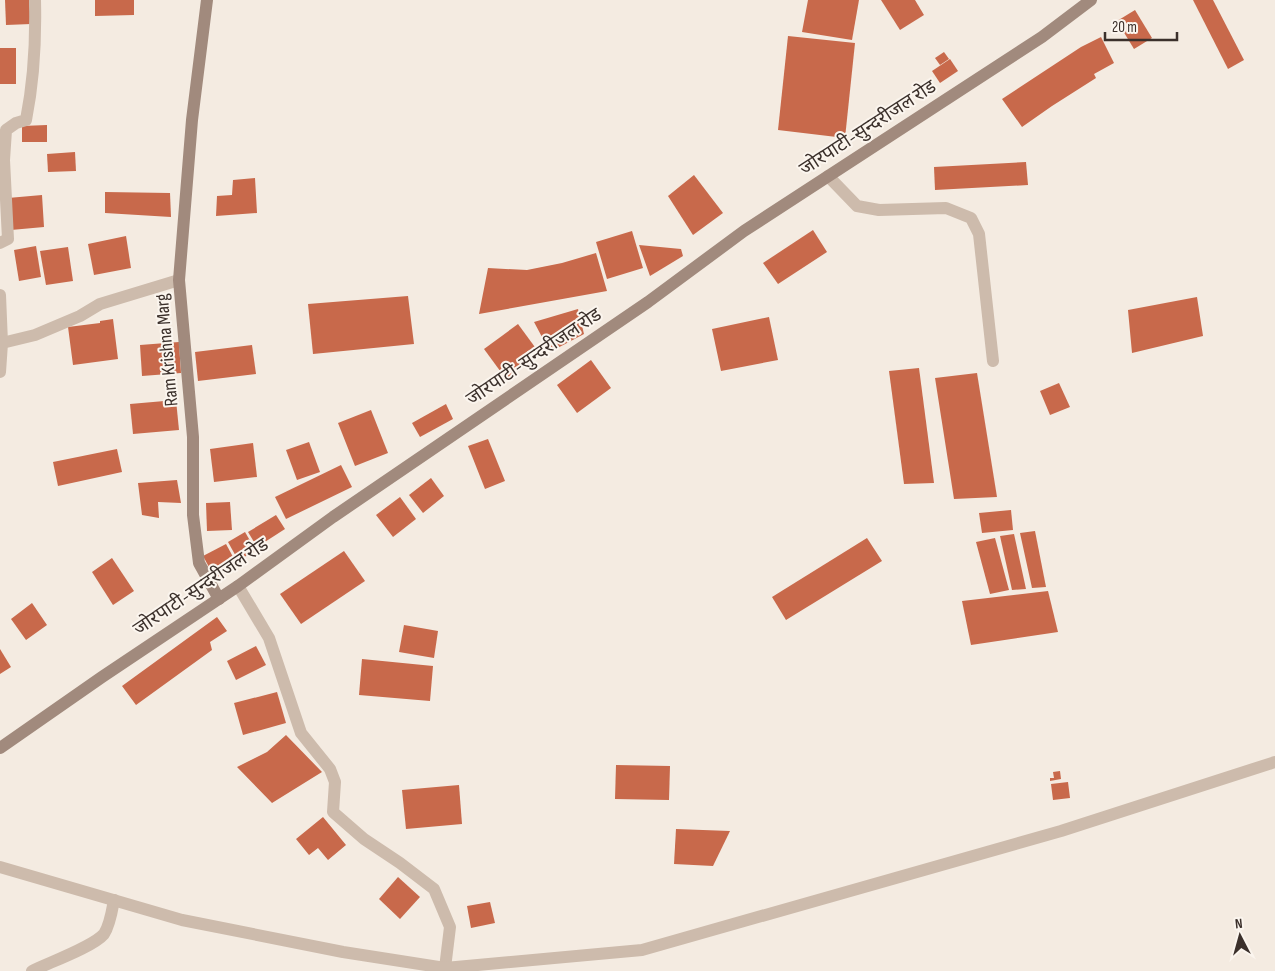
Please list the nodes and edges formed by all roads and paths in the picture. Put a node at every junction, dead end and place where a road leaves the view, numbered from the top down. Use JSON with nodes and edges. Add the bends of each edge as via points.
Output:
{"nodes":[{"id":1,"x":35,"y":0,"type":"edge"},
{"id":2,"x":208,"y":0,"type":"edge"},
{"id":3,"x":1091,"y":0,"type":"edge"},
{"id":4,"x":828,"y":176,"type":"junction"},
{"id":5,"x":0,"y":243,"type":"edge"},
{"id":6,"x":179,"y":280,"type":"junction"},
{"id":7,"x":0,"y":295,"type":"edge"},
{"id":8,"x":2,"y":343,"type":"junction"},
{"id":9,"x":993,"y":362,"type":"dead end"},
{"id":10,"x":0,"y":372,"type":"edge"},
{"id":11,"x":238,"y":586,"type":"junction"},
{"id":12,"x":219,"y":599,"type":"junction"},
{"id":13,"x":0,"y":748,"type":"edge"},
{"id":14,"x":1275,"y":762,"type":"edge"},
{"id":15,"x":0,"y":868,"type":"edge"},
{"id":16,"x":114,"y":900,"type":"junction"},
{"id":17,"x":421,"y":968,"type":"edge"},
{"id":18,"x":445,"y":968,"type":"junction"},
{"id":19,"x":32,"y":971,"type":"edge"}],
"edges":[{"from":1,"to":5,"type":"street","via":[[35,63],[26,120],[6,130],[4,160],[8,239]]},
{"from":2,"to":6,"type":"main road","via":[[192,120]]},
{"from":3,"to":4,"type":"main road","name":"जोरपाटी-सुन्दरीजल रोड","via":[[1042,37]]},
{"from":4,"to":9,"type":"street","via":[[857,206],[879,210],[946,208],[971,218],[979,234]]},
{"from":4,"to":11,"type":"main road","name":"जोरपाटी-सुन्दरीजल रोड","via":[[744,231],[648,302],[333,517]]},
{"from":6,"to":8,"type":"street","name":"Ram Krishna Marg","via":[[100,304],[35,336]]},
{"from":6,"to":12,"type":"main road","name":"Ram Krishna Marg","via":[[193,436],[193,515],[197,553],[199,563]]},
{"from":7,"to":8,"type":"street"},
{"from":8,"to":10,"type":"street"},
{"from":11,"to":12,"type":"main road","name":"जोरपाटी-सुन्दरीजल रोड"},
{"from":11,"to":18,"type":"street","via":[[269,638],[301,733],[330,769],[335,782],[333,812],[364,839],[434,889],[450,928]]},
{"from":12,"to":13,"type":"main road","name":"जोरपाटी-सुन्दरीजल रोड"},
{"from":14,"to":18,"type":"street","via":[[1061,831],[642,950]]},
{"from":15,"to":16,"type":"street"},
{"from":16,"to":17,"type":"street","via":[[182,920]]},
{"from":16,"to":19,"type":"street","via":[[104,934],[92,943]]},
{"from":17,"to":18,"type":"street"}]}
